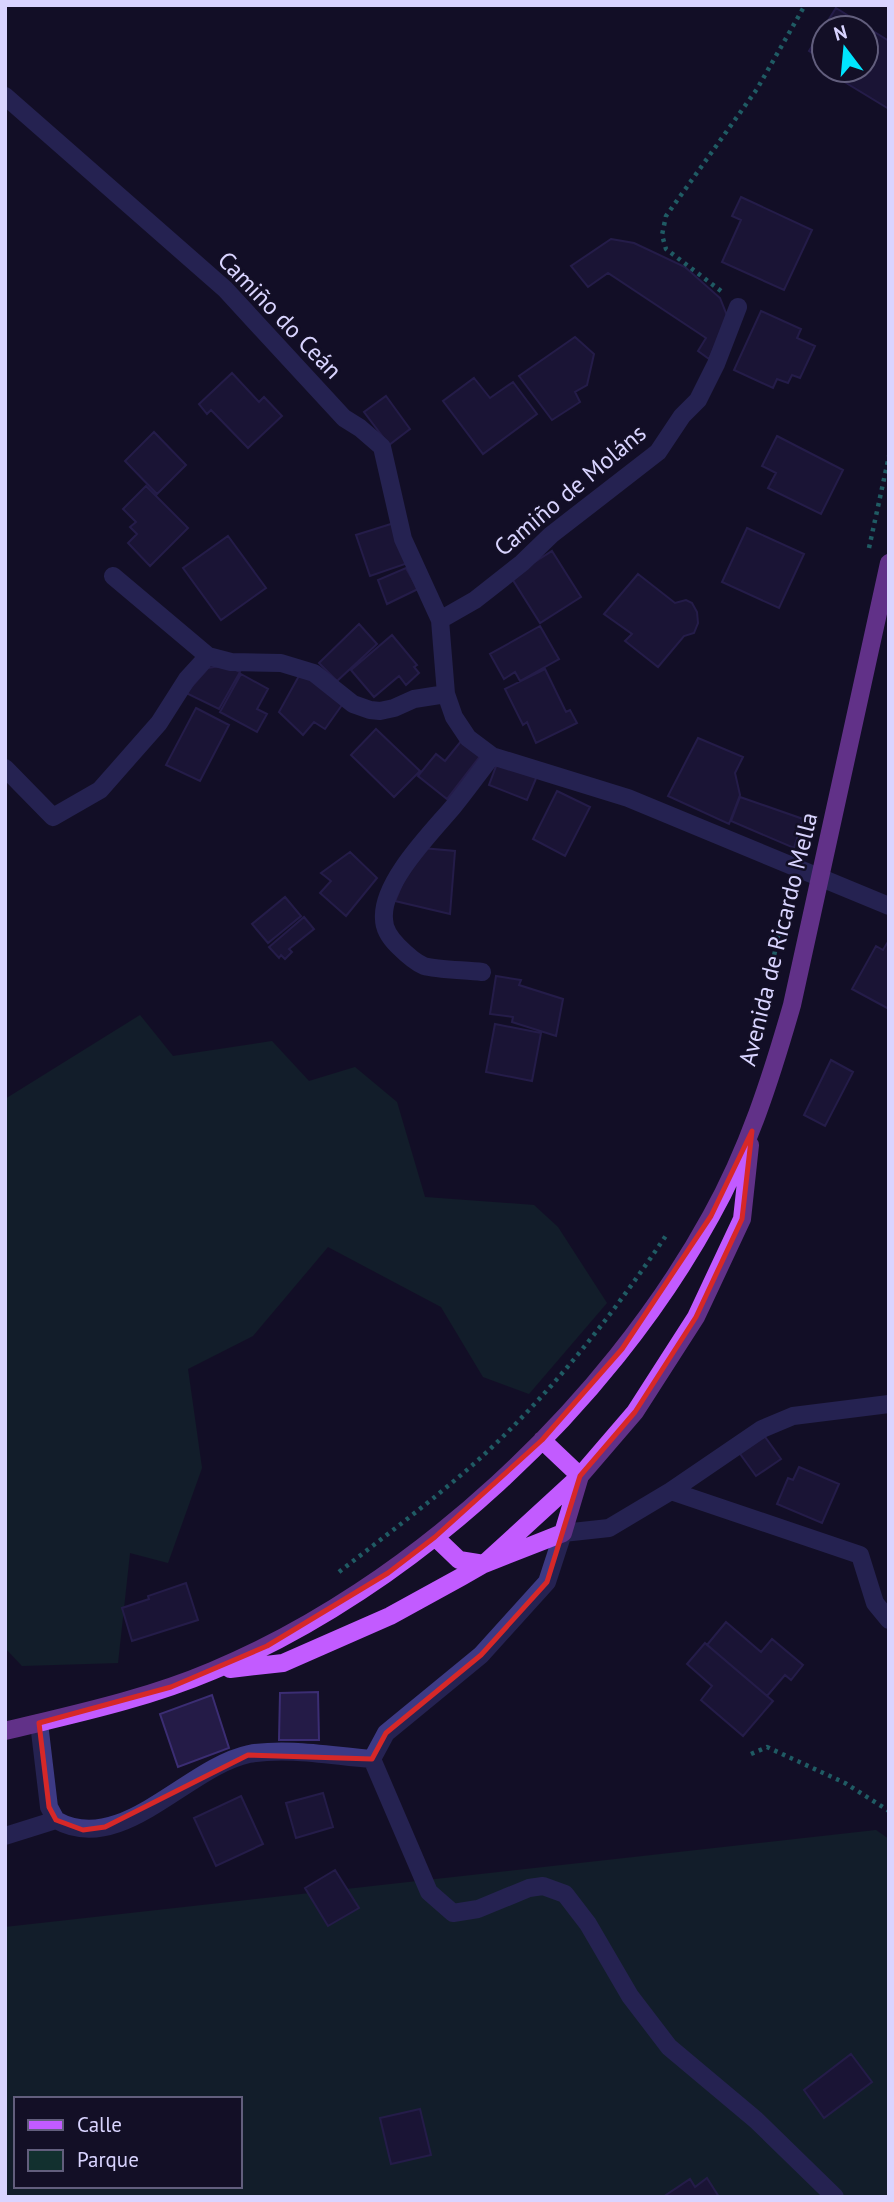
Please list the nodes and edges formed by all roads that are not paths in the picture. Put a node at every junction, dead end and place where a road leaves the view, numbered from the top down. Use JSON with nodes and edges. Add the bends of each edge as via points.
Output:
{"nodes":[{"id":1,"x":5,"y":96,"type":"edge"},
{"id":2,"x":738,"y":307,"type":"road end"},
{"id":3,"x":889,"y":563,"type":"edge"},
{"id":4,"x":113,"y":576,"type":"dead end"},
{"id":5,"x":440,"y":620,"type":"junction"},
{"id":6,"x":208,"y":656,"type":"junction"},
{"id":7,"x":446,"y":694,"type":"junction"},
{"id":8,"x":492,"y":756,"type":"junction"},
{"id":9,"x":5,"y":768,"type":"edge"},
{"id":10,"x":820,"y":878,"type":"junction"},
{"id":11,"x":889,"y":906,"type":"edge"},
{"id":12,"x":482,"y":972,"type":"dead end"},
{"id":13,"x":752,"y":1131,"type":"junction"},
{"id":14,"x":889,"y":1404,"type":"edge"},
{"id":15,"x":542,"y":1440,"type":"junction"},
{"id":16,"x":580,"y":1476,"type":"junction"},
{"id":17,"x":671,"y":1491,"type":"junction"},
{"id":18,"x":563,"y":1533,"type":"junction"},
{"id":19,"x":435,"y":1537,"type":"junction"},
{"id":20,"x":484,"y":1563,"type":"junction"},
{"id":21,"x":889,"y":1620,"type":"edge"},
{"id":22,"x":213,"y":1671,"type":"junction"},
{"id":23,"x":39,"y":1723,"type":"junction"},
{"id":24,"x":5,"y":1731,"type":"edge"},
{"id":25,"x":372,"y":1759,"type":"junction"},
{"id":26,"x":56,"y":1820,"type":"junction"},
{"id":27,"x":5,"y":1836,"type":"edge"},
{"id":28,"x":835,"y":2197,"type":"edge"}],
"edges":[{"from":1,"to":5,"type":"street","name":"Camiño do Ceán","via":[[225,289],[344,418],[382,447],[403,538]]},
{"from":2,"to":5,"type":"street","name":"Camiño de Moláns","via":[[698,400],[658,452],[475,600]]},
{"from":3,"to":10,"type":"main road","name":"Avenida de Ricardo Mella"},
{"from":4,"to":6,"type":"street"},
{"from":5,"to":7,"type":"street"},
{"from":6,"to":7,"type":"street","via":[[231,662],[281,663],[314,673],[353,704],[370,710]]},
{"from":6,"to":9,"type":"street","via":[[159,723],[100,790],[53,817]]},
{"from":7,"to":8,"type":"street","via":[[468,738]]},
{"from":8,"to":10,"type":"street","via":[[628,798]]},
{"from":8,"to":12,"type":"street","via":[[410,857],[384,907],[386,931],[406,955],[424,966]]},
{"from":10,"to":11,"type":"street"},
{"from":10,"to":13,"type":"main road","name":"Avenida de Ricardo Mella","via":[[792,1005]]},
{"from":13,"to":15,"type":"main road","name":"Avenida de Ricardo Mella","via":[[711,1216],[664,1293]]},
{"from":13,"to":16,"type":"main road","via":[[742,1219],[696,1317],[635,1412]]},
{"from":14,"to":17,"type":"street","via":[[793,1416],[762,1429]]},
{"from":15,"to":16,"type":"main road"},
{"from":15,"to":19,"type":"main road","name":"Avenida de Ricardo Mella"},
{"from":16,"to":18,"type":"main road"},
{"from":16,"to":20,"type":"main road"},
{"from":17,"to":18,"type":"street","via":[[609,1528]]},
{"from":17,"to":21,"type":"street","via":[[860,1555],[875,1603]]},
{"from":18,"to":20,"type":"main road"},
{"from":18,"to":25,"type":"street","via":[[547,1582],[481,1655],[386,1733]]},
{"from":19,"to":20,"type":"main road","via":[[459,1560]]},
{"from":19,"to":22,"type":"main road","name":"Avenida de Ricardo Mella","via":[[315,1620]]},
{"from":20,"to":22,"type":"main road","via":[[390,1616],[283,1662]]},
{"from":22,"to":23,"type":"main road","name":"Avenida de Ricardo Mella"},
{"from":23,"to":24,"type":"main road","name":"Avenida de Ricardo Mella"},
{"from":23,"to":26,"type":"street","via":[[49,1807]]},
{"from":25,"to":26,"type":"street","via":[[276,1752],[248,1755],[216,1767],[131,1818],[105,1827],[83,1830]]},
{"from":25,"to":28,"type":"street","via":[[429,1892],[453,1913],[478,1909],[536,1887],[565,1894],[630,1996],[669,2047],[756,2120]]},
{"from":26,"to":27,"type":"street"}]}
